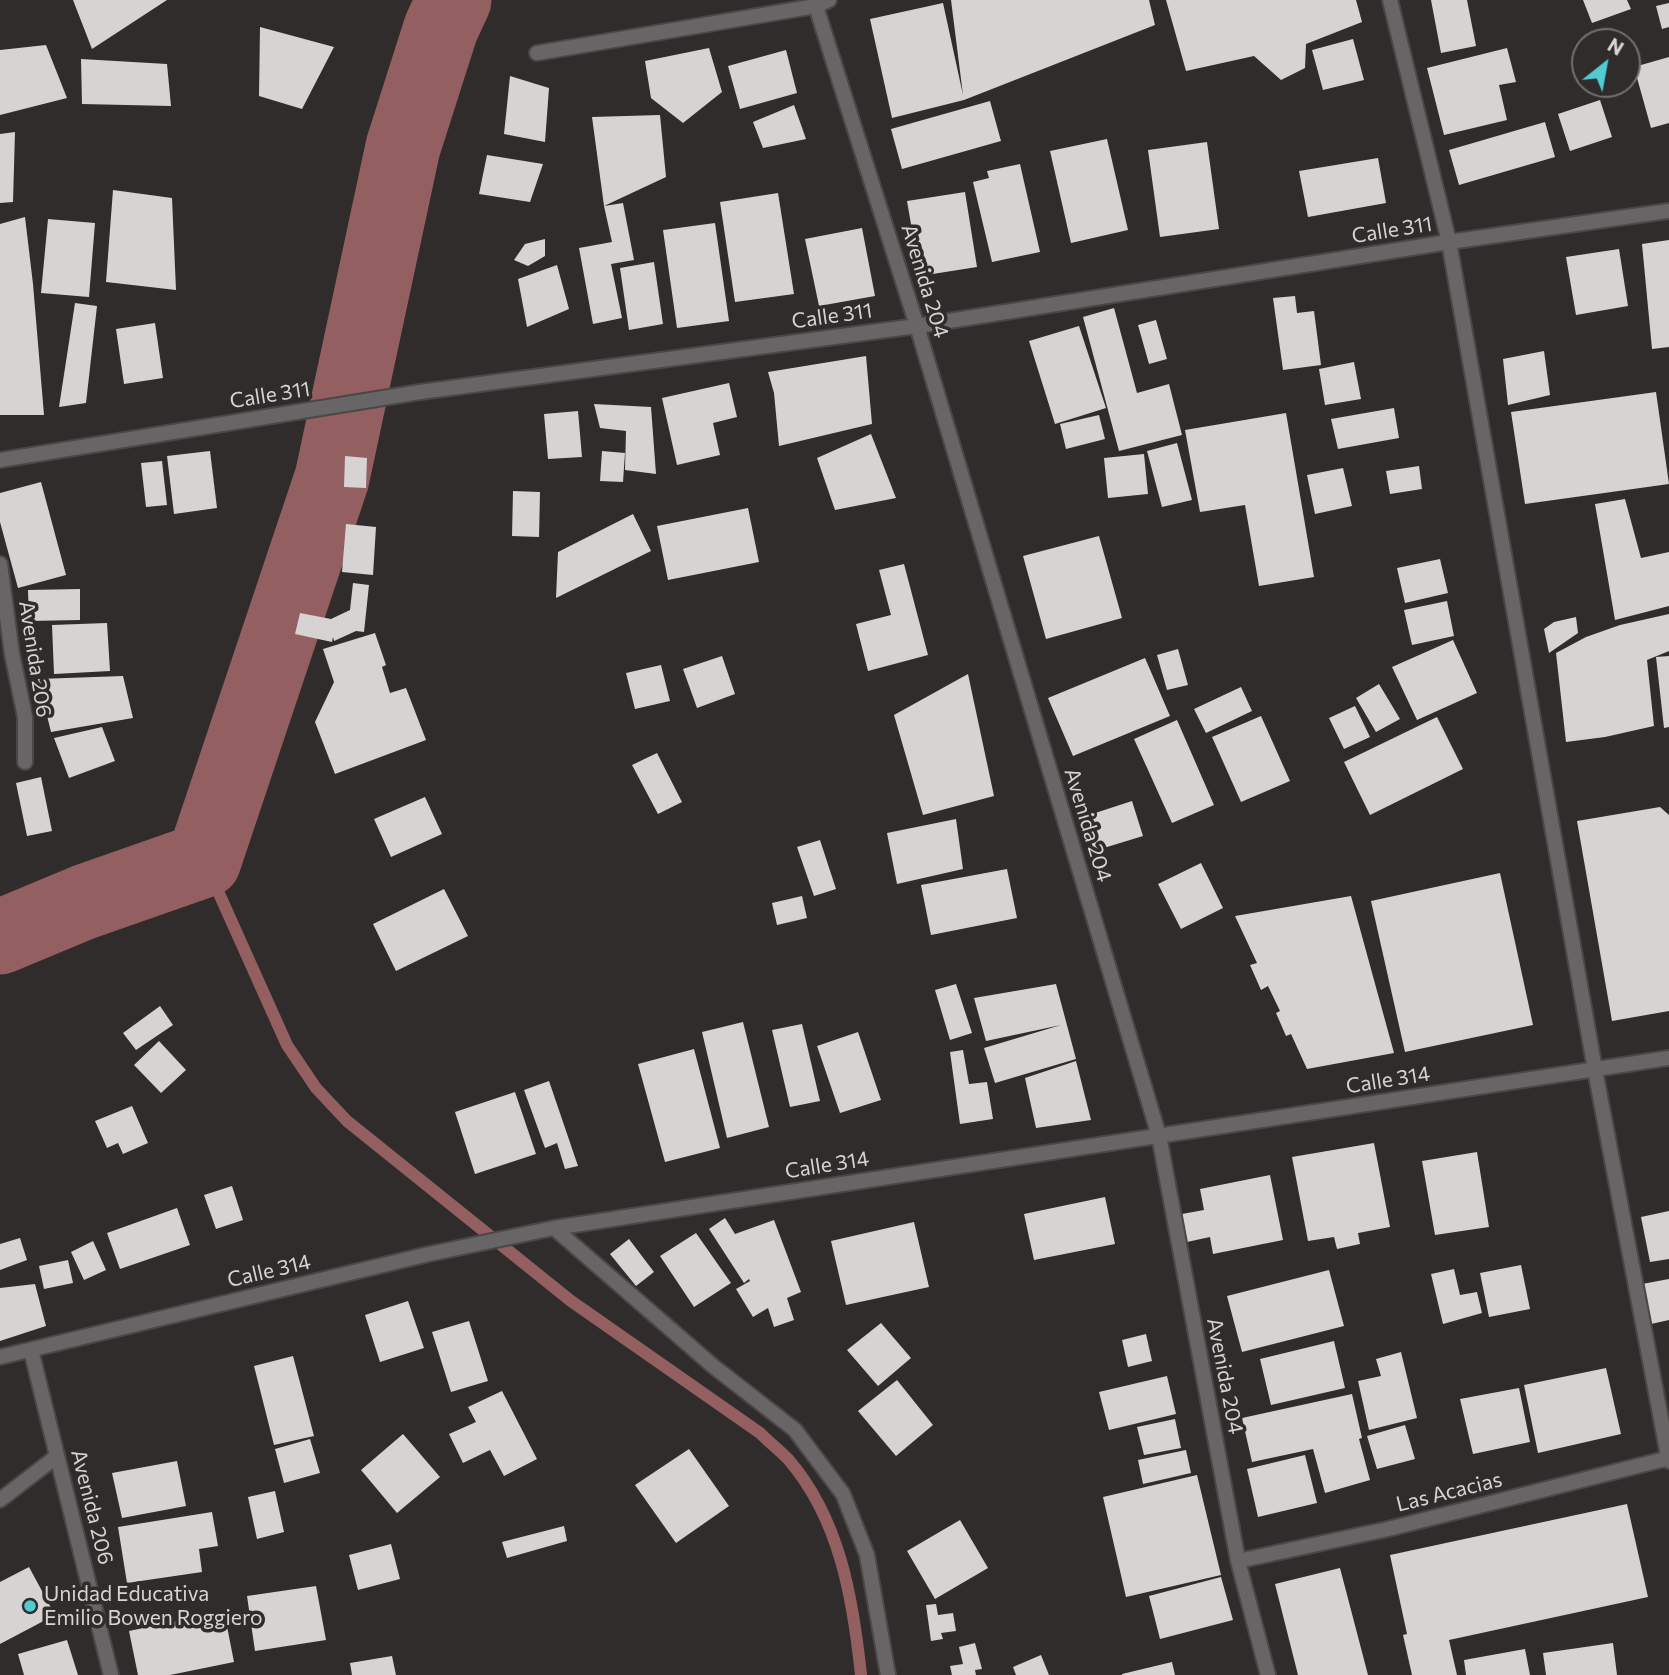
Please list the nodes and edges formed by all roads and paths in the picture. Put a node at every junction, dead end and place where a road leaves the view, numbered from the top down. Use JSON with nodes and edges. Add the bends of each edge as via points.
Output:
{"nodes":[{"id":1,"x":1390,"y":0,"type":"edge"},
{"id":2,"x":820,"y":2,"type":"edge"},
{"id":3,"x":537,"y":53,"type":"dead end"},
{"id":4,"x":1669,"y":211,"type":"edge"},
{"id":5,"x":1449,"y":242,"type":"junction"},
{"id":6,"x":917,"y":326,"type":"junction"},
{"id":7,"x":0,"y":460,"type":"edge"},
{"id":8,"x":0,"y":564,"type":"edge"},
{"id":9,"x":25,"y":762,"type":"dead end"},
{"id":10,"x":1669,"y":1058,"type":"edge"},
{"id":11,"x":1595,"y":1070,"type":"junction"},
{"id":12,"x":1159,"y":1136,"type":"junction"},
{"id":13,"x":554,"y":1228,"type":"junction"},
{"id":14,"x":31,"y":1349,"type":"junction"},
{"id":15,"x":0,"y":1357,"type":"edge"},
{"id":16,"x":57,"y":1456,"type":"junction"},
{"id":17,"x":1669,"y":1460,"type":"edge"},
{"id":18,"x":0,"y":1500,"type":"edge"},
{"id":19,"x":1238,"y":1561,"type":"junction"},
{"id":20,"x":111,"y":1675,"type":"edge"},
{"id":21,"x":888,"y":1675,"type":"edge"},
{"id":22,"x":1268,"y":1675,"type":"edge"}],
"edges":[{"from":1,"to":5,"type":"street"},
{"from":2,"to":3,"type":"street"},
{"from":2,"to":6,"type":"street","name":"Avenida 204"},
{"from":4,"to":5,"type":"street","name":"Calle 311"},
{"from":5,"to":6,"type":"street","name":"Calle 311"},
{"from":5,"to":11,"type":"street"},
{"from":6,"to":7,"type":"street","name":"Calle 311","via":[[420,392]]},
{"from":6,"to":12,"type":"street","name":"Avenida 204"},
{"from":8,"to":9,"type":"street","name":"Avenida 206","via":[[25,717]]},
{"from":10,"to":11,"type":"street","name":"Calle 314"},
{"from":11,"to":12,"type":"street","name":"Calle 314"},
{"from":11,"to":17,"type":"street"},
{"from":12,"to":13,"type":"street","name":"Calle 314"},
{"from":12,"to":19,"type":"street","name":"Avenida 204"},
{"from":13,"to":14,"type":"street","name":"Calle 314"},
{"from":13,"to":21,"type":"street","via":[[713,1366],[795,1430],[844,1494],[866,1555]]},
{"from":14,"to":15,"type":"street","name":"Calle 314"},
{"from":14,"to":16,"type":"street","name":"Avenida 206"},
{"from":16,"to":18,"type":"street"},
{"from":16,"to":20,"type":"street","name":"Avenida 206"},
{"from":17,"to":19,"type":"street","name":"Las Acacias"},
{"from":19,"to":22,"type":"street","name":"Avenida 204"}]}
